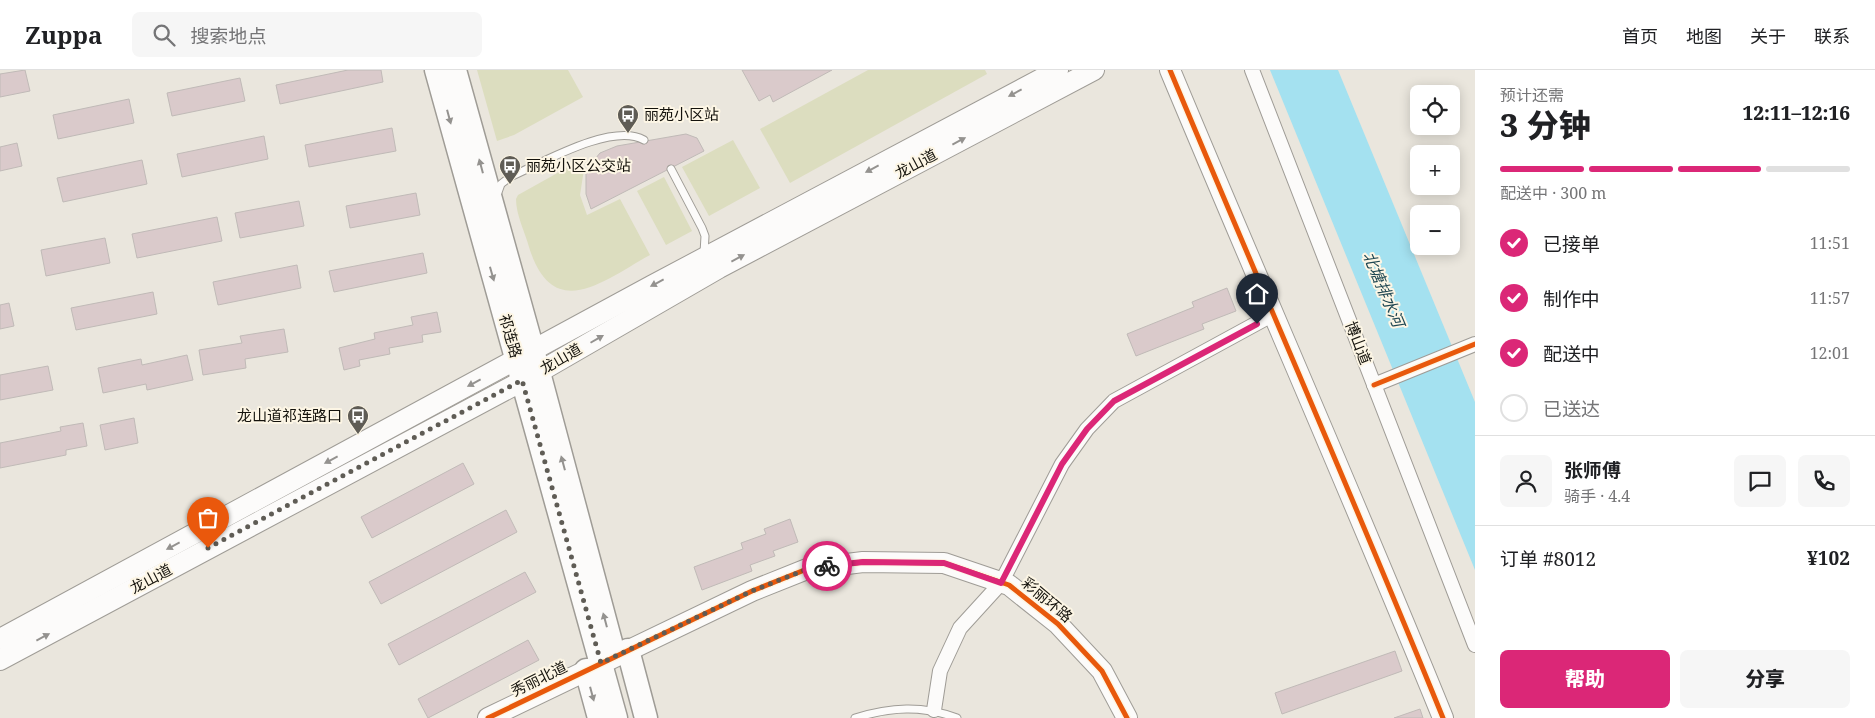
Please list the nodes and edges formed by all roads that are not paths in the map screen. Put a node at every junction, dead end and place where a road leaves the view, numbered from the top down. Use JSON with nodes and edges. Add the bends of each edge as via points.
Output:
{"nodes":[{"id":1,"x":436,"y":70,"type":"edge"},
{"id":2,"x":455,"y":70,"type":"edge"},
{"id":3,"x":1058,"y":70,"type":"edge"},
{"id":4,"x":1094,"y":70,"type":"edge"},
{"id":5,"x":1170,"y":70,"type":"edge"},
{"id":6,"x":1252,"y":70,"type":"edge"},
{"id":7,"x":644,"y":140,"type":"dead end"},
{"id":8,"x":671,"y":169,"type":"dead end"},
{"id":9,"x":494,"y":213,"type":"junction"},
{"id":10,"x":700,"y":260,"type":"junction"},
{"id":11,"x":1272,"y":315,"type":"junction"},
{"id":12,"x":1475,"y":344,"type":"edge"},
{"id":13,"x":528,"y":365,"type":"junction"},
{"id":14,"x":1374,"y":385,"type":"junction"},
{"id":15,"x":1001,"y":583,"type":"junction"},
{"id":16,"x":0,"y":639,"type":"edge"},
{"id":17,"x":1475,"y":645,"type":"edge"},
{"id":18,"x":607,"y":659,"type":"junction"},
{"id":19,"x":0,"y":660,"type":"edge"},
{"id":20,"x":934,"y":710,"type":"junction"},
{"id":21,"x":488,"y":718,"type":"edge"},
{"id":22,"x":599,"y":718,"type":"edge"},
{"id":23,"x":616,"y":718,"type":"edge"},
{"id":24,"x":631,"y":718,"type":"edge"},
{"id":25,"x":646,"y":718,"type":"edge"},
{"id":26,"x":855,"y":718,"type":"edge"},
{"id":27,"x":957,"y":718,"type":"edge"},
{"id":28,"x":1127,"y":718,"type":"edge"},
{"id":29,"x":1443,"y":718,"type":"edge"}],
"edges":[{"from":1,"to":13,"type":"main road","name":"祁连路","one_way":true},
{"from":9,"to":2,"type":"main road","name":"祁连路","one_way":true},
{"from":3,"to":10,"type":"main road","name":"龙山道","one_way":true},
{"from":13,"to":4,"type":"main road","name":"龙山道","one_way":true},
{"from":5,"to":11,"type":"main road"},
{"from":6,"to":14,"type":"street","name":"博山道"},
{"from":7,"to":9,"type":"lane","via":[[624,134],[597,139],[510,177],[500,188]]},
{"from":8,"to":10,"type":"lane","via":[[705,236],[705,249]]},
{"from":9,"to":13,"type":"main road","name":"祁连路"},
{"from":10,"to":13,"type":"main road","name":"龙山道","one_way":true},
{"from":11,"to":15,"type":"street","via":[[1114,401],[1087,429],[1062,464]]},
{"from":11,"to":29,"type":"main road","via":[[1371,541]]},
{"from":12,"to":14,"type":"street"},
{"from":13,"to":16,"type":"main road","name":"龙山道","one_way":true},
{"from":13,"to":18,"type":"main road","name":"祁连路"},
{"from":19,"to":13,"type":"main road","name":"龙山道","one_way":true},
{"from":14,"to":17,"type":"street","name":"博山道"},
{"from":15,"to":18,"type":"main road","name":"彩丽环路","via":[[944,563],[863,562],[807,569],[752,591]]},
{"from":15,"to":20,"type":"street","via":[[960,628],[940,671]]},
{"from":15,"to":28,"type":"main road","name":"彩丽环路","via":[[1058,624],[1102,671]]},
{"from":18,"to":21,"type":"main road","name":"秀丽北道"},
{"from":18,"to":22,"type":"main road","one_way":true},
{"from":18,"to":23,"type":"main road","name":"祁连路"},
{"from":18,"to":24,"type":"main road","name":"祁连路"},
{"from":18,"to":25,"type":"main road"},
{"from":20,"to":26,"type":"lane","via":[[908,707]]},
{"from":20,"to":27,"type":"lane"}]}
